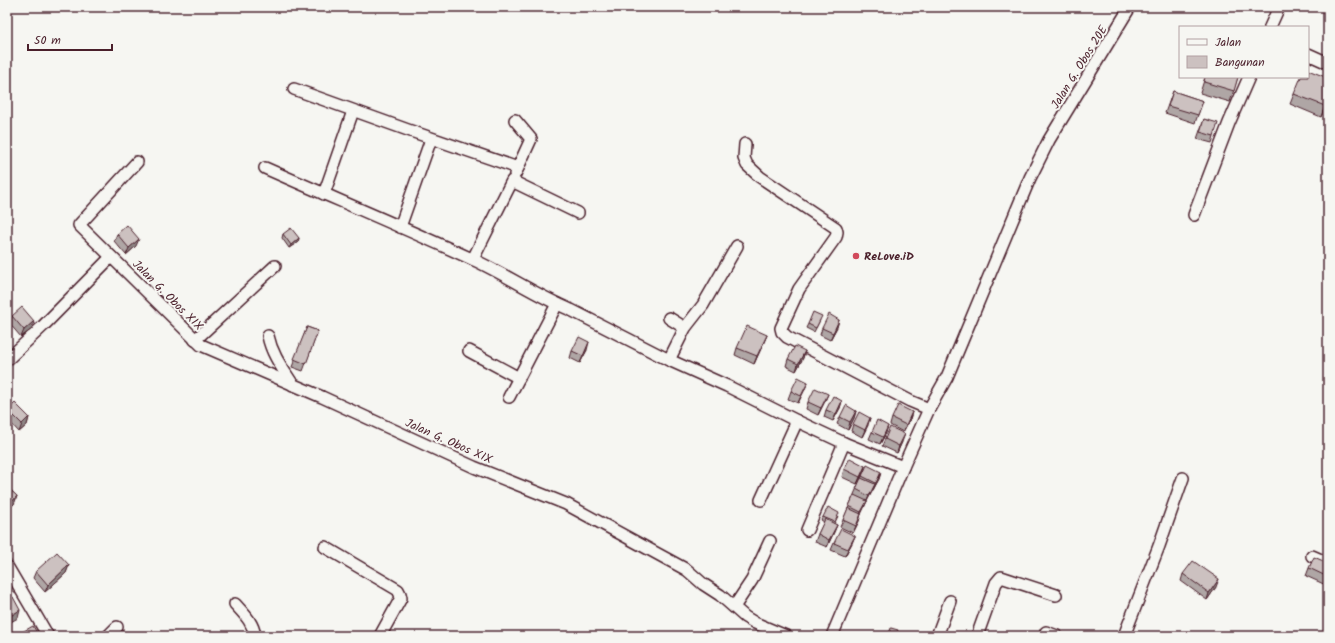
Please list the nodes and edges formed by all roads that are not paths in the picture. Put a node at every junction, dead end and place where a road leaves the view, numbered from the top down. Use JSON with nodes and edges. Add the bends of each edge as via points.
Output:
{"nodes":[{"id":1,"x":1130,"y":7,"type":"edge"},
{"id":2,"x":1279,"y":7,"type":"edge"},
{"id":3,"x":1270,"y":26,"type":"edge"},
{"id":4,"x":1309,"y":54,"type":"edge"},
{"id":5,"x":1328,"y":63,"type":"edge"},
{"id":6,"x":1249,"y":78,"type":"edge"},
{"id":7,"x":294,"y":89,"type":"dead end"},
{"id":8,"x":353,"y":111,"type":"junction"},
{"id":9,"x":516,"y":120,"type":"dead end"},
{"id":10,"x":432,"y":139,"type":"junction"},
{"id":11,"x":745,"y":144,"type":"dead end"},
{"id":12,"x":137,"y":162,"type":"dead end"},
{"id":13,"x":265,"y":168,"type":"dead end"},
{"id":14,"x":518,"y":168,"type":"junction"},
{"id":15,"x":512,"y":181,"type":"junction"},
{"id":16,"x":324,"y":194,"type":"junction"},
{"id":17,"x":578,"y":214,"type":"dead end"},
{"id":18,"x":1194,"y":216,"type":"dead end"},
{"id":19,"x":400,"y":227,"type":"junction"},
{"id":20,"x":738,"y":246,"type":"dead end"},
{"id":21,"x":111,"y":257,"type":"junction"},
{"id":22,"x":473,"y":259,"type":"junction"},
{"id":23,"x":275,"y":266,"type":"dead end"},
{"id":24,"x":556,"y":304,"type":"junction"},
{"id":25,"x":669,"y":318,"type":"dead end"},
{"id":26,"x":685,"y":328,"type":"junction"},
{"id":27,"x":268,"y":336,"type":"dead end"},
{"id":28,"x":195,"y":340,"type":"junction"},
{"id":29,"x":469,"y":351,"type":"dead end"},
{"id":30,"x":7,"y":360,"type":"edge"},
{"id":31,"x":669,"y":360,"type":"junction"},
{"id":32,"x":519,"y":378,"type":"junction"},
{"id":33,"x":293,"y":385,"type":"junction"},
{"id":34,"x":510,"y":397,"type":"dead end"},
{"id":35,"x":929,"y":409,"type":"junction"},
{"id":36,"x":797,"y":421,"type":"junction"},
{"id":37,"x":844,"y":443,"type":"junction"},
{"id":38,"x":903,"y":467,"type":"junction"},
{"id":39,"x":1183,"y":478,"type":"dead end"},
{"id":40,"x":761,"y":500,"type":"dead end"},
{"id":41,"x":807,"y":530,"type":"dead end"},
{"id":42,"x":770,"y":541,"type":"dead end"},
{"id":43,"x":325,"y":547,"type":"dead end"},
{"id":44,"x":1312,"y":556,"type":"dead end"},
{"id":45,"x":1328,"y":563,"type":"edge"},
{"id":46,"x":7,"y":566,"type":"edge"},
{"id":47,"x":1056,"y":595,"type":"dead end"},
{"id":48,"x":950,"y":601,"type":"dead end"},
{"id":49,"x":235,"y":604,"type":"dead end"},
{"id":50,"x":734,"y":607,"type":"junction"},
{"id":51,"x":117,"y":627,"type":"dead end"},
{"id":52,"x":1046,"y":632,"type":"dead end"},
{"id":53,"x":48,"y":636,"type":"edge"},
{"id":54,"x":108,"y":636,"type":"edge"},
{"id":55,"x":255,"y":636,"type":"edge"},
{"id":56,"x":380,"y":636,"type":"edge"},
{"id":57,"x":786,"y":636,"type":"edge"},
{"id":58,"x":832,"y":636,"type":"edge"},
{"id":59,"x":937,"y":636,"type":"edge"},
{"id":60,"x":977,"y":636,"type":"edge"},
{"id":61,"x":1057,"y":636,"type":"edge"},
{"id":62,"x":1124,"y":636,"type":"edge"}],
"edges":[{"from":1,"to":35,"type":"street","name":"Jalan G. Obos 20E","via":[[1049,140],[1013,216],[947,377]]},
{"from":2,"to":3,"type":"street"},
{"from":4,"to":5,"type":"street"},
{"from":6,"to":18,"type":"street"},
{"from":7,"to":8,"type":"street"},
{"from":8,"to":10,"type":"street"},
{"from":8,"to":16,"type":"street"},
{"from":9,"to":14,"type":"street","via":[[531,139]]},
{"from":10,"to":14,"type":"street"},
{"from":10,"to":19,"type":"street"},
{"from":11,"to":35,"type":"street","via":[[744,158],[747,165],[836,228],[837,232],[799,289],[781,328],[782,332],[806,347]]},
{"from":12,"to":21,"type":"street","name":"Jalan G. Obos XIX","via":[[79,225]]},
{"from":13,"to":16,"type":"street"},
{"from":14,"to":15,"type":"street"},
{"from":15,"to":17,"type":"street"},
{"from":15,"to":22,"type":"street"},
{"from":16,"to":19,"type":"street"},
{"from":19,"to":22,"type":"street"},
{"from":20,"to":26,"type":"street"},
{"from":21,"to":28,"type":"street","name":"Jalan G. Obos XIX"},
{"from":21,"to":30,"type":"street"},
{"from":22,"to":24,"type":"street"},
{"from":23,"to":28,"type":"street"},
{"from":24,"to":31,"type":"street"},
{"from":24,"to":32,"type":"street"},
{"from":25,"to":26,"type":"street"},
{"from":26,"to":31,"type":"street"},
{"from":27,"to":33,"type":"street","via":[[270,348]]},
{"from":28,"to":33,"type":"street","name":"Jalan G. Obos XIX","via":[[207,348]]},
{"from":29,"to":32,"type":"street"},
{"from":31,"to":36,"type":"street"},
{"from":32,"to":34,"type":"street"},
{"from":33,"to":50,"type":"street","name":"Jalan G. Obos XIX","via":[[474,467],[584,513],[687,570]]},
{"from":35,"to":38,"type":"street","name":"Jalan G. Obos 20E"},
{"from":36,"to":37,"type":"street"},
{"from":36,"to":40,"type":"street"},
{"from":37,"to":38,"type":"street"},
{"from":37,"to":41,"type":"street"},
{"from":38,"to":58,"type":"street","name":"Jalan G. Obos 20E"},
{"from":39,"to":62,"type":"street"},
{"from":42,"to":50,"type":"street","via":[[752,580]]},
{"from":43,"to":56,"type":"street","via":[[398,590],[401,598]]},
{"from":44,"to":45,"type":"street"},
{"from":46,"to":53,"type":"street"},
{"from":47,"to":60,"type":"street","via":[[1001,577],[996,583]]},
{"from":48,"to":59,"type":"street"},
{"from":49,"to":55,"type":"street","via":[[248,618]]},
{"from":50,"to":57,"type":"street","name":"Jalan G. Obos XIX","via":[[745,617]]},
{"from":51,"to":54,"type":"street"},
{"from":52,"to":61,"type":"street"}]}
